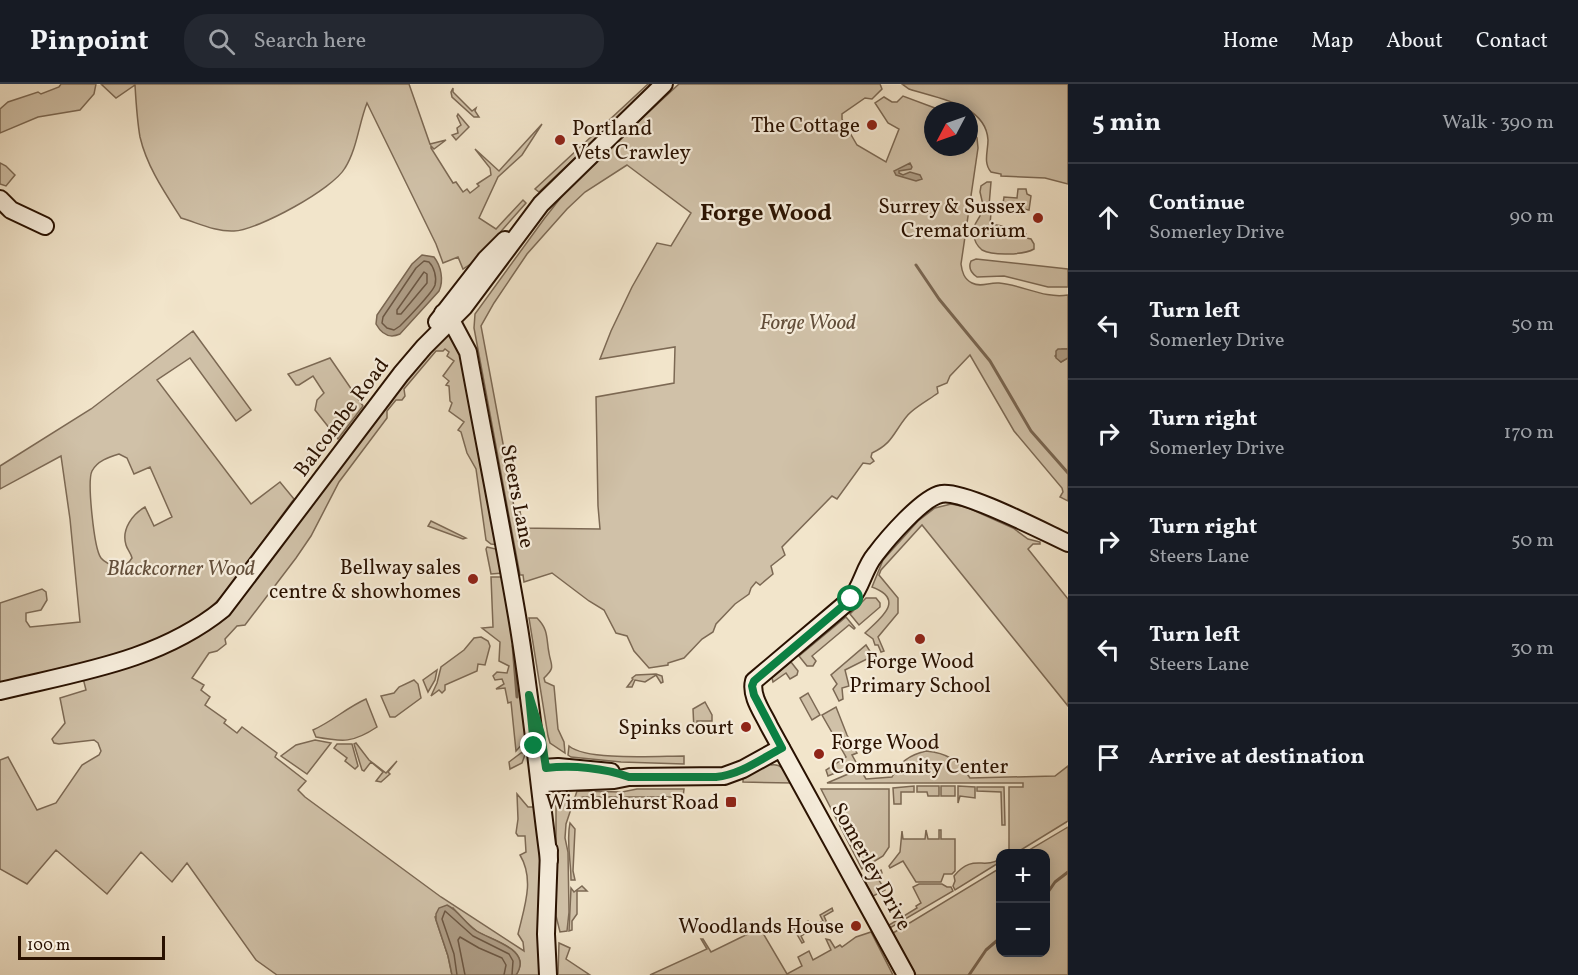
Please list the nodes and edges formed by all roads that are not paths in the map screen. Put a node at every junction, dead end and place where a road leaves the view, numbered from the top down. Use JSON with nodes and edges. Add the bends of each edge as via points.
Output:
{"nodes":[{"id":1,"x":664,"y":84,"type":"edge"},
{"id":2,"x":0,"y":199,"type":"edge"},
{"id":3,"x":45,"y":226,"type":"dead end"},
{"id":4,"x":451,"y":314,"type":"junction"},
{"id":5,"x":1068,"y":543,"type":"edge"},
{"id":6,"x":0,"y":691,"type":"edge"},
{"id":7,"x":529,"y":695,"type":"junction"},
{"id":8,"x":782,"y":748,"type":"junction"},
{"id":9,"x":545,"y":775,"type":"junction"},
{"id":10,"x":549,"y":860,"type":"junction"},
{"id":11,"x":548,"y":975,"type":"edge"},
{"id":12,"x":906,"y":975,"type":"edge"}],
"edges":[{"from":1,"to":4,"type":"street","name":"Balcombe Road","via":[[575,168],[531,216],[496,267]]},
{"from":2,"to":3,"type":"street","via":[[11,210]]},
{"from":4,"to":6,"type":"street","name":"Balcombe Road","via":[[223,609],[184,636],[125,660]]},
{"from":4,"to":7,"type":"street","name":"Steers Lane","via":[[468,352]]},
{"from":5,"to":8,"type":"street","name":"Somerley Drive","via":[[961,495],[940,494],[927,500],[873,556],[851,599],[754,681],[754,695]]},
{"from":7,"to":9,"type":"street","name":"Steers Lane","via":[[541,734]]},
{"from":7,"to":10,"type":"street","name":"Steers Lane"},
{"from":8,"to":9,"type":"street","via":[[724,776],[614,780]]},
{"from":8,"to":12,"type":"street","name":"Somerley Drive"},
{"from":9,"to":10,"type":"street","name":"Steers Lane","via":[[551,812]]},
{"from":10,"to":11,"type":"street","name":"Steers Lane"}]}
